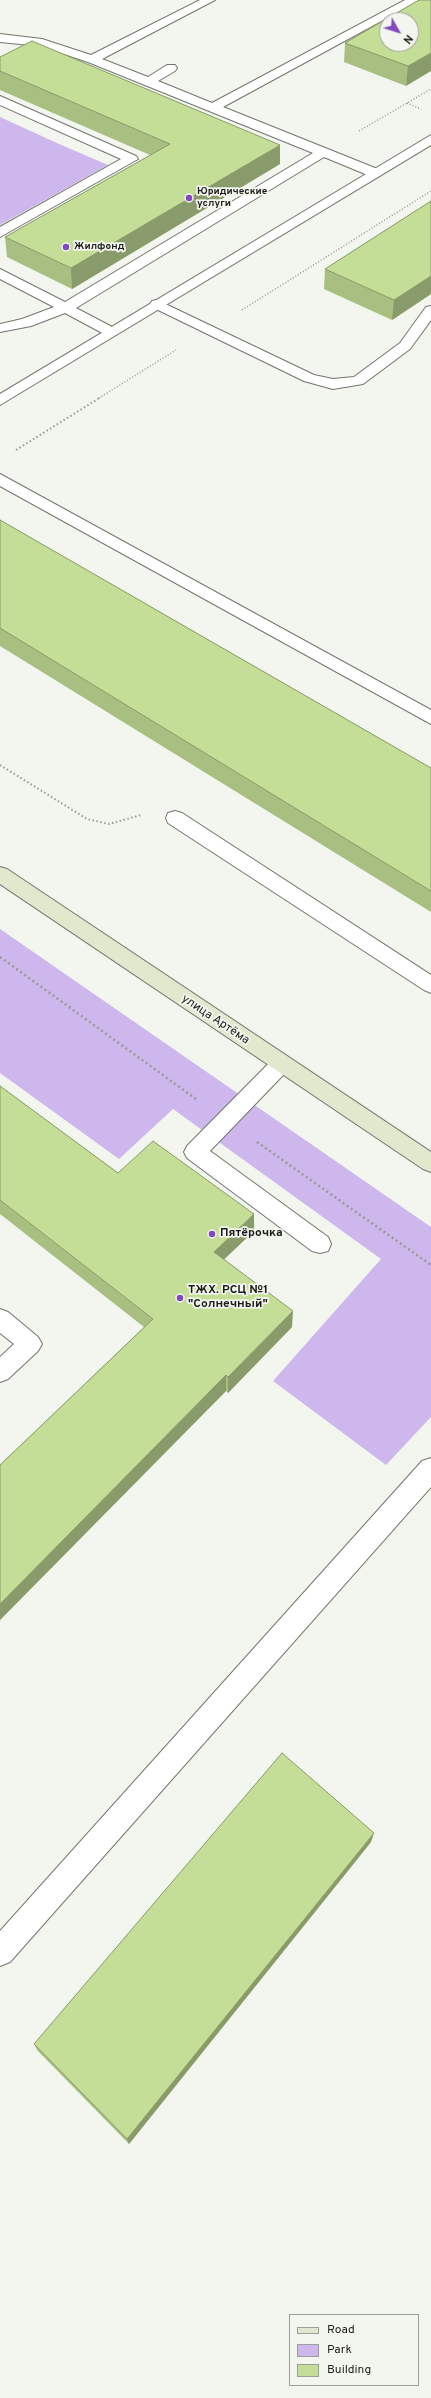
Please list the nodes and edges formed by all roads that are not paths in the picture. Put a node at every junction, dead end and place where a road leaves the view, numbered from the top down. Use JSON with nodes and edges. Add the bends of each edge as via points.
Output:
{"nodes":[{"id":1,"x":209,"y":0,"type":"edge"},
{"id":2,"x":414,"y":0,"type":"edge"},
{"id":3,"x":0,"y":38,"type":"edge"},
{"id":4,"x":92,"y":59,"type":"junction"},
{"id":5,"x":171,"y":68,"type":"dead end"},
{"id":6,"x":148,"y":82,"type":"junction"},
{"id":7,"x":0,"y":100,"type":"edge"},
{"id":8,"x":212,"y":108,"type":"junction"},
{"id":9,"x":431,"y":139,"type":"edge"},
{"id":10,"x":322,"y":153,"type":"junction"},
{"id":11,"x":375,"y":173,"type":"junction"},
{"id":12,"x":0,"y":233,"type":"edge"},
{"id":13,"x":0,"y":273,"type":"edge"},
{"id":14,"x":157,"y":304,"type":"junction"},
{"id":15,"x":65,"y":308,"type":"junction"},
{"id":16,"x":431,"y":310,"type":"edge"},
{"id":17,"x":0,"y":328,"type":"edge"},
{"id":18,"x":425,"y":328,"type":"edge"},
{"id":19,"x":111,"y":332,"type":"junction"},
{"id":20,"x":0,"y":400,"type":"edge"},
{"id":21,"x":0,"y":479,"type":"edge"},
{"id":22,"x":431,"y":718,"type":"edge"},
{"id":23,"x":175,"y":818,"type":"road end"},
{"id":24,"x":0,"y":874,"type":"edge"},
{"id":25,"x":431,"y":985,"type":"edge"},
{"id":26,"x":281,"y":1064,"type":"junction"},
{"id":27,"x":431,"y":1163,"type":"edge"},
{"id":28,"x":320,"y":1244,"type":"dead end"},
{"id":29,"x":0,"y":1319,"type":"edge"},
{"id":30,"x":0,"y":1372,"type":"edge"},
{"id":31,"x":431,"y":1469,"type":"edge"},
{"id":32,"x":0,"y":1952,"type":"edge"}],
"edges":[{"from":1,"to":4,"type":"street"},
{"from":2,"to":8,"type":"street"},
{"from":3,"to":4,"type":"street","via":[[42,43]]},
{"from":4,"to":6,"type":"street"},
{"from":5,"to":6,"type":"street"},
{"from":6,"to":8,"type":"street"},
{"from":7,"to":12,"type":"street","via":[[131,159]]},
{"from":8,"to":10,"type":"street"},
{"from":9,"to":11,"type":"street"},
{"from":10,"to":11,"type":"street"},
{"from":10,"to":15,"type":"street"},
{"from":11,"to":14,"type":"street"},
{"from":13,"to":15,"type":"street"},
{"from":14,"to":18,"type":"street","via":[[309,378],[333,384],[358,381]]},
{"from":14,"to":19,"type":"street"},
{"from":15,"to":17,"type":"street","via":[[26,323]]},
{"from":15,"to":19,"type":"street"},
{"from":16,"to":18,"type":"street"},
{"from":19,"to":20,"type":"street"},
{"from":21,"to":22,"type":"street"},
{"from":23,"to":25,"type":"street"},
{"from":24,"to":26,"type":"main road","name":"улица Артёма"},
{"from":26,"to":27,"type":"main road","name":"улица Артёма"},
{"from":26,"to":28,"type":"street","via":[[195,1152]]},
{"from":29,"to":30,"type":"street","via":[[30,1344]]},
{"from":31,"to":32,"type":"street"}]}
